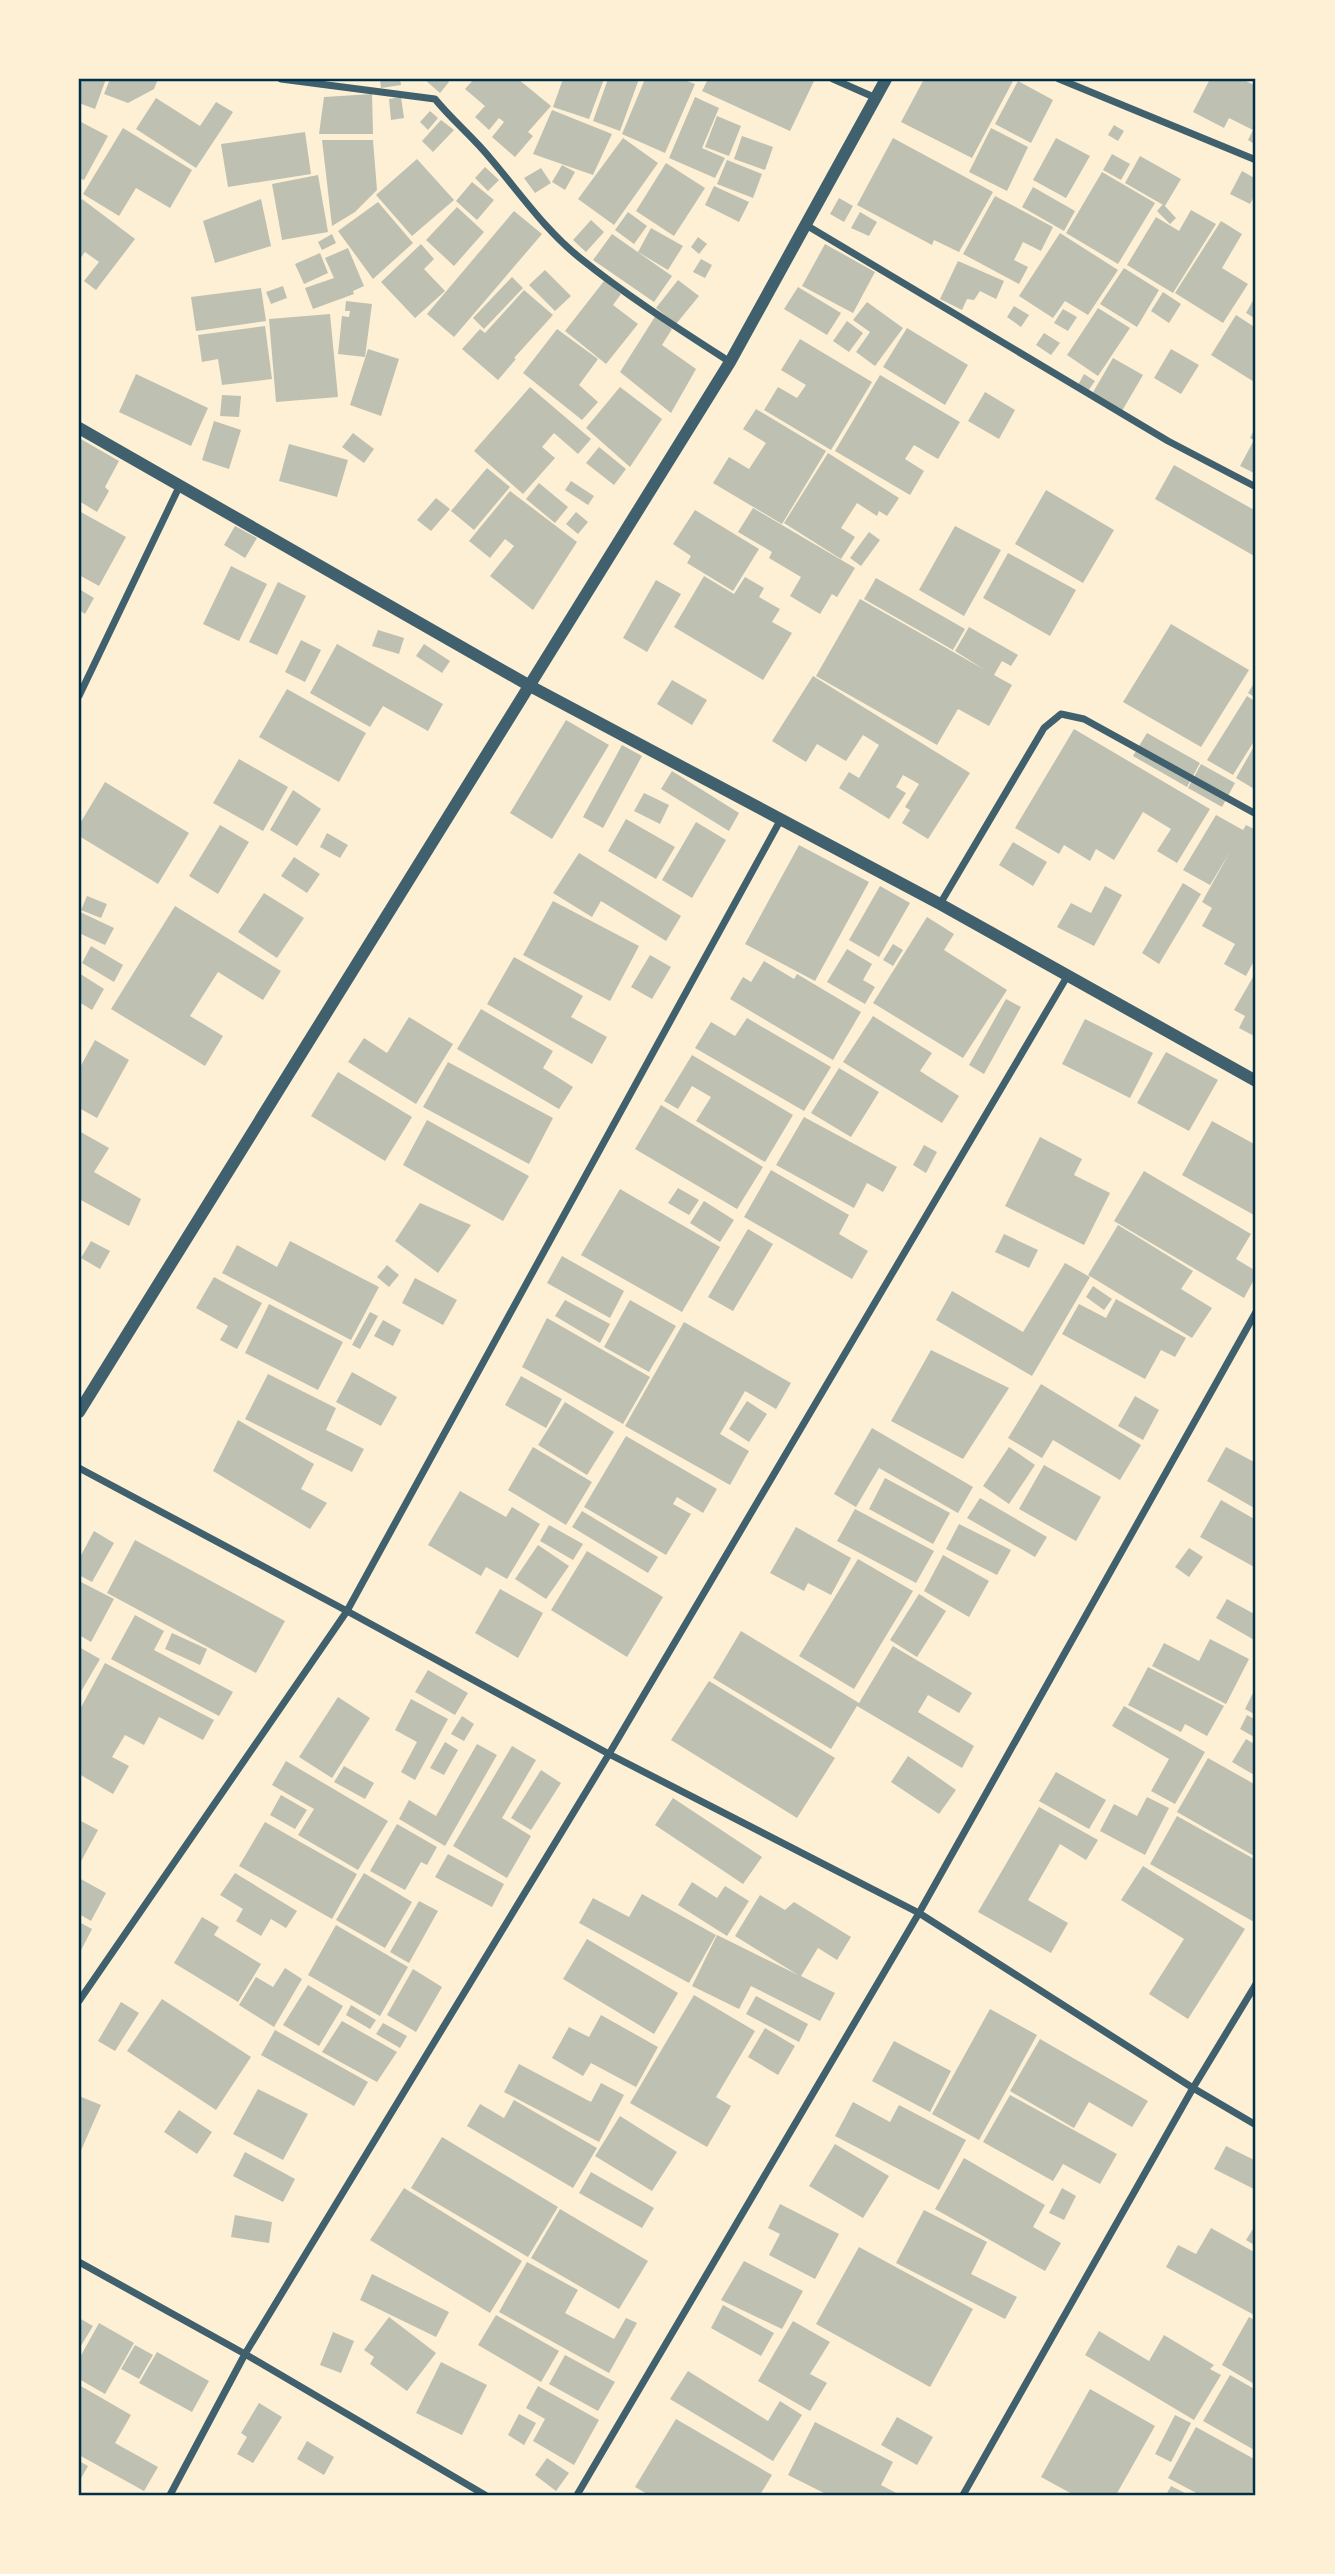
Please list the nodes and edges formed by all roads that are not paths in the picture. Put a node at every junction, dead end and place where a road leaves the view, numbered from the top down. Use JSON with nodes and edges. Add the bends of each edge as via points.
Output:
{"nodes":[{"id":1,"x":281,"y":79,"type":"edge"},
{"id":2,"x":833,"y":79,"type":"edge"},
{"id":3,"x":886,"y":79,"type":"edge"},
{"id":4,"x":1059,"y":79,"type":"edge"},
{"id":5,"x":876,"y":98,"type":"junction"},
{"id":6,"x":1256,"y":160,"type":"edge"},
{"id":7,"x":806,"y":225,"type":"junction"},
{"id":8,"x":730,"y":362,"type":"junction"},
{"id":9,"x":79,"y":428,"type":"edge"},
{"id":10,"x":180,"y":485,"type":"junction"},
{"id":11,"x":1256,"y":487,"type":"edge"},
{"id":12,"x":530,"y":685,"type":"junction"},
{"id":13,"x":79,"y":696,"type":"edge"},
{"id":14,"x":1256,"y":814,"type":"edge"},
{"id":15,"x":781,"y":819,"type":"junction"},
{"id":16,"x":940,"y":904,"type":"junction"},
{"id":17,"x":1068,"y":974,"type":"junction"},
{"id":18,"x":1256,"y":1081,"type":"edge"},
{"id":19,"x":1256,"y":1312,"type":"edge"},
{"id":20,"x":79,"y":1412,"type":"edge"},
{"id":21,"x":79,"y":1468,"type":"edge"},
{"id":22,"x":347,"y":1611,"type":"junction"},
{"id":23,"x":609,"y":1754,"type":"junction"},
{"id":24,"x":919,"y":1913,"type":"junction"},
{"id":25,"x":1256,"y":1984,"type":"edge"},
{"id":26,"x":79,"y":2001,"type":"edge"},
{"id":27,"x":1193,"y":2088,"type":"junction"},
{"id":28,"x":1256,"y":2125,"type":"edge"},
{"id":29,"x":79,"y":2262,"type":"edge"},
{"id":30,"x":245,"y":2354,"type":"junction"},
{"id":31,"x":170,"y":2495,"type":"edge"},
{"id":32,"x":485,"y":2495,"type":"edge"},
{"id":33,"x":577,"y":2495,"type":"edge"},
{"id":34,"x":963,"y":2495,"type":"edge"}],
"edges":[{"from":1,"to":8,"type":"street","via":[[435,99],[577,256]]},
{"from":2,"to":5,"type":"street"},
{"from":3,"to":5,"type":"street"},
{"from":4,"to":6,"type":"street"},
{"from":5,"to":7,"type":"street"},
{"from":7,"to":8,"type":"street"},
{"from":7,"to":11,"type":"street","via":[[1168,441]]},
{"from":8,"to":12,"type":"street"},
{"from":9,"to":10,"type":"street"},
{"from":10,"to":12,"type":"street"},
{"from":10,"to":13,"type":"street"},
{"from":12,"to":15,"type":"street"},
{"from":12,"to":20,"type":"street"},
{"from":14,"to":16,"type":"street","via":[[1084,719],[1061,714],[1044,728]]},
{"from":15,"to":16,"type":"street"},
{"from":15,"to":22,"type":"street"},
{"from":16,"to":17,"type":"street"},
{"from":17,"to":18,"type":"street"},
{"from":17,"to":23,"type":"street"},
{"from":19,"to":24,"type":"street"},
{"from":21,"to":22,"type":"street"},
{"from":22,"to":23,"type":"street"},
{"from":22,"to":26,"type":"street"},
{"from":23,"to":24,"type":"street"},
{"from":23,"to":30,"type":"street"},
{"from":24,"to":27,"type":"street"},
{"from":24,"to":33,"type":"street"},
{"from":25,"to":27,"type":"street"},
{"from":27,"to":28,"type":"street"},
{"from":27,"to":34,"type":"street"},
{"from":29,"to":30,"type":"street"},
{"from":30,"to":31,"type":"street"},
{"from":30,"to":32,"type":"street"}]}
